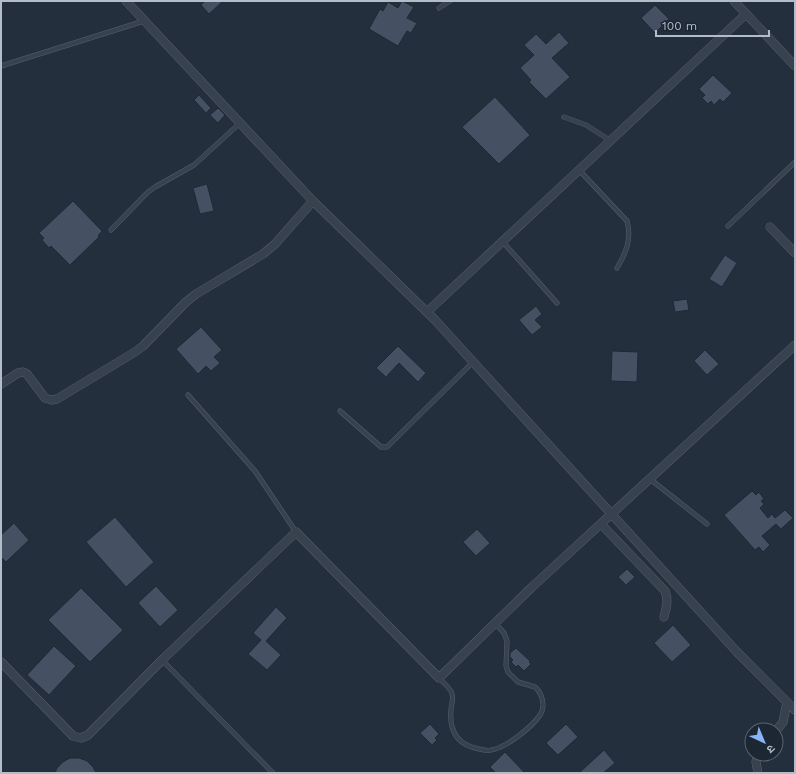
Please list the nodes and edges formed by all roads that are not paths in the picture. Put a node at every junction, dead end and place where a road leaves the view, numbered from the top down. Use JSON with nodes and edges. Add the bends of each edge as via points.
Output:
{"nodes":[{"id":1,"x":126,"y":1,"type":"edge"},
{"id":2,"x":450,"y":1,"type":"edge"},
{"id":3,"x":734,"y":1,"type":"edge"},
{"id":4,"x":439,"y":8,"type":"dead end"},
{"id":5,"x":746,"y":14,"type":"junction"},
{"id":6,"x":144,"y":20,"type":"junction"},
{"id":7,"x":1,"y":66,"type":"edge"},
{"id":8,"x":795,"y":66,"type":"edge"},
{"id":9,"x":564,"y":117,"type":"dead end"},
{"id":10,"x":240,"y":123,"type":"junction"},
{"id":11,"x":612,"y":141,"type":"junction"},
{"id":12,"x":795,"y":162,"type":"edge"},
{"id":13,"x":580,"y":171,"type":"junction"},
{"id":14,"x":312,"y":201,"type":"junction"},
{"id":15,"x":728,"y":226,"type":"dead end"},
{"id":16,"x":770,"y":227,"type":"dead end"},
{"id":17,"x":111,"y":230,"type":"dead end"},
{"id":18,"x":503,"y":242,"type":"junction"},
{"id":19,"x":795,"y":253,"type":"edge"},
{"id":20,"x":618,"y":268,"type":"dead end"},
{"id":21,"x":557,"y":303,"type":"dead end"},
{"id":22,"x":427,"y":312,"type":"junction"},
{"id":23,"x":795,"y":345,"type":"edge"},
{"id":24,"x":474,"y":362,"type":"junction"},
{"id":25,"x":1,"y":384,"type":"edge"},
{"id":26,"x":188,"y":394,"type":"dead end"},
{"id":27,"x":340,"y":411,"type":"dead end"},
{"id":28,"x":650,"y":479,"type":"junction"},
{"id":29,"x":612,"y":514,"type":"junction"},
{"id":30,"x":601,"y":524,"type":"junction"},
{"id":31,"x":706,"y":524,"type":"dead end"},
{"id":32,"x":296,"y":532,"type":"junction"},
{"id":33,"x":664,"y":617,"type":"dead end"},
{"id":34,"x":495,"y":623,"type":"junction"},
{"id":35,"x":162,"y":660,"type":"junction"},
{"id":36,"x":1,"y":662,"type":"edge"},
{"id":37,"x":438,"y":678,"type":"junction"},
{"id":38,"x":787,"y":702,"type":"junction"},
{"id":39,"x":795,"y":710,"type":"edge"},
{"id":40,"x":783,"y":722,"type":"edge"},
{"id":41,"x":756,"y":762,"type":"edge"},
{"id":42,"x":274,"y":773,"type":"edge"},
{"id":43,"x":758,"y":773,"type":"edge"}],
"edges":[{"from":1,"to":6,"type":"street"},
{"from":2,"to":4,"type":"lane"},
{"from":3,"to":5,"type":"street"},
{"from":5,"to":8,"type":"street"},
{"from":5,"to":11,"type":"street"},
{"from":6,"to":7,"type":"lane"},
{"from":6,"to":10,"type":"street"},
{"from":9,"to":11,"type":"lane","via":[[586,125]]},
{"from":10,"to":14,"type":"street"},
{"from":10,"to":17,"type":"lane","via":[[194,165],[148,192]]},
{"from":11,"to":13,"type":"street"},
{"from":12,"to":15,"type":"lane"},
{"from":13,"to":18,"type":"street"},
{"from":13,"to":20,"type":"lane","via":[[629,226],[628,245]]},
{"from":14,"to":22,"type":"street"},
{"from":14,"to":25,"type":"street","via":[[275,244],[263,254],[196,294],[143,346],[57,399],[45,398],[23,372]]},
{"from":16,"to":19,"type":"street"},
{"from":18,"to":21,"type":"lane"},
{"from":18,"to":22,"type":"street"},
{"from":22,"to":24,"type":"street"},
{"from":23,"to":28,"type":"street"},
{"from":24,"to":27,"type":"lane","via":[[386,447],[382,447]]},
{"from":24,"to":29,"type":"street"},
{"from":26,"to":32,"type":"lane","via":[[256,471]]},
{"from":28,"to":29,"type":"street"},
{"from":28,"to":31,"type":"lane"},
{"from":29,"to":30,"type":"street"},
{"from":29,"to":38,"type":"street","via":[[737,652]]},
{"from":30,"to":33,"type":"street","via":[[665,592],[668,604]]},
{"from":30,"to":34,"type":"street"},
{"from":32,"to":35,"type":"street"},
{"from":32,"to":37,"type":"street"},
{"from":34,"to":37,"type":"street"},
{"from":34,"to":37,"type":"lane","via":[[507,641],[508,672],[518,682],[536,686],[542,696],[542,709],[532,724],[500,747],[490,750],[469,746],[456,737],[452,730],[450,722],[453,696]]},
{"from":35,"to":36,"type":"street","via":[[88,735],[81,738],[73,736]]},
{"from":35,"to":42,"type":"lane"},
{"from":38,"to":39,"type":"street"},
{"from":38,"to":40,"type":"street"},
{"from":41,"to":43,"type":"street"}]}
